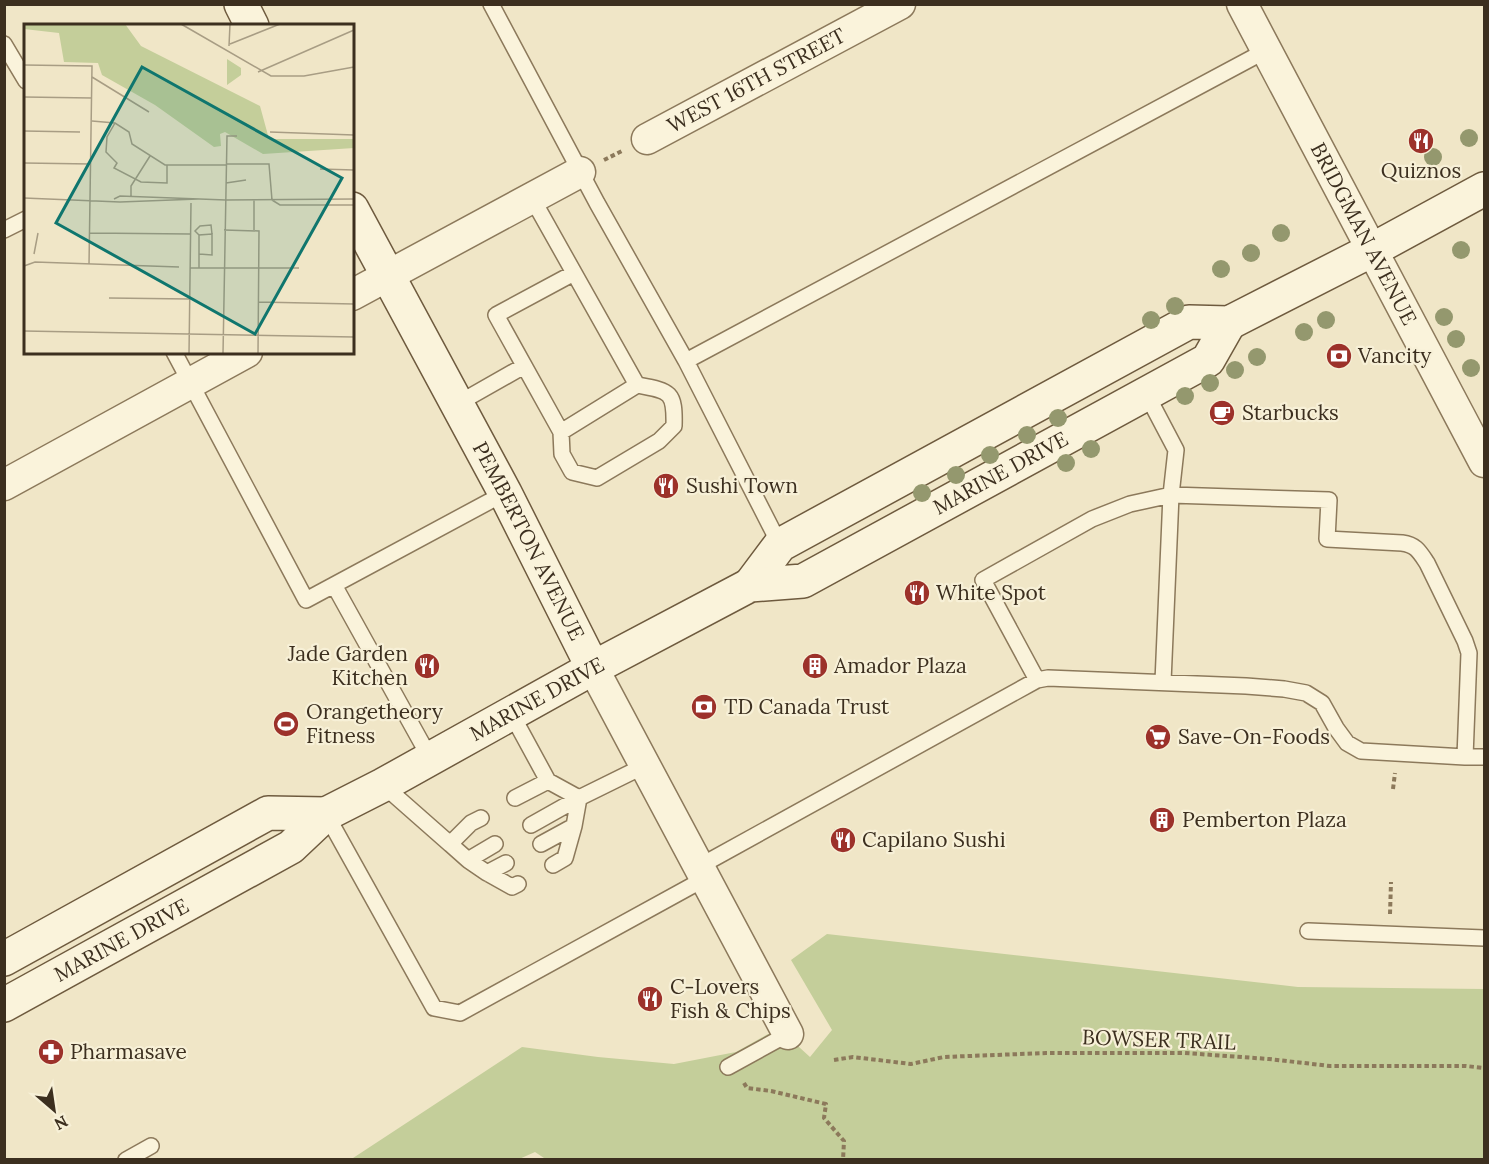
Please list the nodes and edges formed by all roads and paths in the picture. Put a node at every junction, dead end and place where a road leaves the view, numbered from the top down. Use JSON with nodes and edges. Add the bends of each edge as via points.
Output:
{"nodes":[{"id":1,"x":241,"y":4,"type":"edge"},
{"id":2,"x":491,"y":4,"type":"edge"},
{"id":3,"x":900,"y":4,"type":"edge"},
{"id":4,"x":1242,"y":4,"type":"edge"},
{"id":5,"x":251,"y":24,"type":"edge"},
{"id":6,"x":4,"y":44,"type":"edge"},
{"id":7,"x":1267,"y":50,"type":"junction"},
{"id":8,"x":24,"y":78,"type":"edge"},
{"id":9,"x":646,"y":139,"type":"joint"},
{"id":10,"x":592,"y":166,"type":"junction"},
{"id":11,"x":1485,"y":189,"type":"edge"},
{"id":12,"x":532,"y":198,"type":"junction"},
{"id":13,"x":354,"y":213,"type":"edge"},
{"id":14,"x":24,"y":220,"type":"edge"},
{"id":15,"x":4,"y":230,"type":"edge"},
{"id":16,"x":1372,"y":250,"type":"junction"},
{"id":17,"x":574,"y":273,"type":"junction"},
{"id":18,"x":388,"y":275,"type":"junction"},
{"id":19,"x":354,"y":294,"type":"edge"},
{"id":20,"x":1229,"y":323,"type":"junction"},
{"id":21,"x":175,"y":354,"type":"edge"},
{"id":22,"x":244,"y":354,"type":"edge"},
{"id":23,"x":686,"y":361,"type":"junction"},
{"id":24,"x":524,"y":366,"type":"junction"},
{"id":25,"x":191,"y":384,"type":"junction"},
{"id":26,"x":637,"y":385,"type":"junction"},
{"id":27,"x":1146,"y":393,"type":"junction"},
{"id":28,"x":457,"y":404,"type":"junction"},
{"id":29,"x":561,"y":432,"type":"junction"},
{"id":30,"x":1482,"y":450,"type":"edge"},
{"id":31,"x":4,"y":485,"type":"edge"},
{"id":32,"x":505,"y":493,"type":"junction"},
{"id":33,"x":1171,"y":495,"type":"junction"},
{"id":34,"x":780,"y":545,"type":"junction"},
{"id":35,"x":334,"y":585,"type":"junction"},
{"id":36,"x":750,"y":585,"type":"junction"},
{"id":37,"x":593,"y":668,"type":"junction"},
{"id":38,"x":1037,"y":680,"type":"junction"},
{"id":39,"x":1163,"y":682,"type":"junction"},
{"id":40,"x":511,"y":713,"type":"junction"},
{"id":41,"x":1465,"y":757,"type":"junction"},
{"id":42,"x":1485,"y":757,"type":"edge"},
{"id":43,"x":430,"y":758,"type":"junction"},
{"id":44,"x":644,"y":766,"type":"junction"},
{"id":45,"x":548,"y":781,"type":"junction"},
{"id":46,"x":383,"y":785,"type":"junction"},
{"id":47,"x":515,"y":798,"type":"dead end"},
{"id":48,"x":579,"y":798,"type":"junction"},
{"id":49,"x":326,"y":814,"type":"junction"},
{"id":50,"x":481,"y":818,"type":"dead end"},
{"id":51,"x":531,"y":825,"type":"dead end"},
{"id":52,"x":574,"y":826,"type":"junction"},
{"id":53,"x":450,"y":844,"type":"junction"},
{"id":54,"x":495,"y":844,"type":"dead end"},
{"id":55,"x":541,"y":844,"type":"dead end"},
{"id":56,"x":468,"y":860,"type":"junction"},
{"id":57,"x":506,"y":863,"type":"dead end"},
{"id":58,"x":553,"y":866,"type":"dead end"},
{"id":59,"x":703,"y":872,"type":"junction"},
{"id":60,"x":487,"y":873,"type":"junction"},
{"id":61,"x":1391,"y":882,"type":"dead end"},
{"id":62,"x":518,"y":884,"type":"dead end"},
{"id":63,"x":1308,"y":931,"type":"dead end"},
{"id":64,"x":1390,"y":934,"type":"junction"},
{"id":65,"x":1485,"y":938,"type":"edge"},
{"id":66,"x":4,"y":959,"type":"edge"},
{"id":67,"x":4,"y":1005,"type":"edge"},
{"id":68,"x":788,"y":1034,"type":"joint"},
{"id":69,"x":834,"y":1060,"type":"dead end"},
{"id":70,"x":728,"y":1067,"type":"dead end"},
{"id":71,"x":1485,"y":1068,"type":"edge"},
{"id":72,"x":741,"y":1077,"type":"dead end"},
{"id":73,"x":151,"y":1146,"type":"dead end"},
{"id":74,"x":126,"y":1160,"type":"edge"},
{"id":75,"x":843,"y":1160,"type":"edge"}],
"edges":[{"from":1,"to":5,"type":"main road"},
{"from":2,"to":10,"type":"lane"},
{"from":3,"to":9,"type":"street","name":"WEST 16TH STREET"},
{"from":4,"to":7,"type":"street","name":"BRIDGMAN AVENUE"},
{"from":6,"to":8,"type":"lane"},
{"from":7,"to":16,"type":"street","name":"BRIDGMAN AVENUE"},
{"from":7,"to":23,"type":"lane"},
{"from":9,"to":10,"type":"path"},
{"from":10,"to":12,"type":"street"},
{"from":10,"to":23,"type":"lane"},
{"from":11,"to":16,"type":"main road","name":"MARINE DRIVE"},
{"from":12,"to":17,"type":"lane"},
{"from":12,"to":18,"type":"street"},
{"from":13,"to":18,"type":"main road","name":"PEMBERTON AVENUE"},
{"from":14,"to":15,"type":"lane"},
{"from":16,"to":20,"type":"main road","name":"MARINE DRIVE"},
{"from":16,"to":30,"type":"street","name":"BRIDGMAN AVENUE"},
{"from":17,"to":24,"type":"lane","via":[[496,315]]},
{"from":17,"to":26,"type":"lane"},
{"from":18,"to":19,"type":"street"},
{"from":18,"to":28,"type":"main road","name":"PEMBERTON AVENUE"},
{"from":20,"to":27,"type":"main road","name":"MARINE DRIVE","via":[[1208,360]]},
{"from":20,"to":34,"type":"main road","name":"MARINE DRIVE","via":[[1190,322]]},
{"from":21,"to":25,"type":"lane"},
{"from":22,"to":25,"type":"street"},
{"from":23,"to":34,"type":"lane"},
{"from":24,"to":28,"type":"lane"},
{"from":24,"to":29,"type":"lane"},
{"from":25,"to":31,"type":"street"},
{"from":25,"to":35,"type":"lane","via":[[306,600]]},
{"from":26,"to":29,"type":"lane"},
{"from":26,"to":29,"type":"lane","via":[[670,396],[674,426],[659,441],[597,478],[572,472],[562,454]]},
{"from":27,"to":33,"type":"lane","via":[[1176,450]]},
{"from":27,"to":36,"type":"main road","name":"MARINE DRIVE","via":[[803,581]]},
{"from":28,"to":32,"type":"main road","name":"PEMBERTON AVENUE"},
{"from":32,"to":35,"type":"lane"},
{"from":32,"to":37,"type":"main road","name":"PEMBERTON AVENUE"},
{"from":33,"to":38,"type":"lane","via":[[1130,504],[1092,519],[983,580]]},
{"from":33,"to":39,"type":"lane"},
{"from":33,"to":41,"type":"lane","via":[[1329,500],[1327,539],[1411,544],[1419,551],[1468,652]]},
{"from":34,"to":36,"type":"main road","name":"MARINE DRIVE"},
{"from":35,"to":43,"type":"lane"},
{"from":36,"to":37,"type":"main road","name":"MARINE DRIVE"},
{"from":37,"to":40,"type":"main road","name":"MARINE DRIVE"},
{"from":37,"to":44,"type":"street","name":"PEMBERTON AVENUE"},
{"from":38,"to":39,"type":"lane"},
{"from":38,"to":59,"type":"lane"},
{"from":39,"to":41,"type":"lane","via":[[1306,693],[1322,703],[1347,743],[1361,751]]},
{"from":40,"to":43,"type":"main road","name":"MARINE DRIVE"},
{"from":40,"to":45,"type":"lane"},
{"from":41,"to":42,"type":"lane"},
{"from":43,"to":46,"type":"main road","name":"MARINE DRIVE"},
{"from":44,"to":48,"type":"lane"},
{"from":44,"to":59,"type":"street","name":"PEMBERTON AVENUE"},
{"from":45,"to":47,"type":"lane"},
{"from":45,"to":48,"type":"lane"},
{"from":46,"to":49,"type":"main road","name":"MARINE DRIVE"},
{"from":46,"to":53,"type":"lane"},
{"from":48,"to":51,"type":"lane"},
{"from":48,"to":52,"type":"lane"},
{"from":49,"to":59,"type":"lane","via":[[434,1008],[460,1013]]},
{"from":49,"to":66,"type":"main road","name":"MARINE DRIVE","via":[[268,813]]},
{"from":49,"to":67,"type":"main road","name":"MARINE DRIVE","via":[[291,847]]},
{"from":50,"to":53,"type":"lane"},
{"from":52,"to":55,"type":"lane"},
{"from":52,"to":58,"type":"lane","via":[[566,858]]},
{"from":53,"to":56,"type":"lane"},
{"from":54,"to":56,"type":"lane"},
{"from":56,"to":60,"type":"lane"},
{"from":57,"to":60,"type":"lane"},
{"from":59,"to":68,"type":"street","name":"PEMBERTON AVENUE"},
{"from":60,"to":62,"type":"lane","via":[[512,887]]},
{"from":61,"to":64,"type":"path"},
{"from":63,"to":64,"type":"lane"},
{"from":64,"to":65,"type":"lane"},
{"from":68,"to":70,"type":"lane"},
{"from":69,"to":71,"type":"path","name":"BOWSER TRAIL","via":[[853,1056],[911,1064],[944,1057],[1001,1054],[1185,1053],[1330,1066]]},
{"from":72,"to":75,"type":"path","via":[[747,1088],[826,1104],[824,1118],[844,1141]]},
{"from":73,"to":74,"type":"lane"}]}
